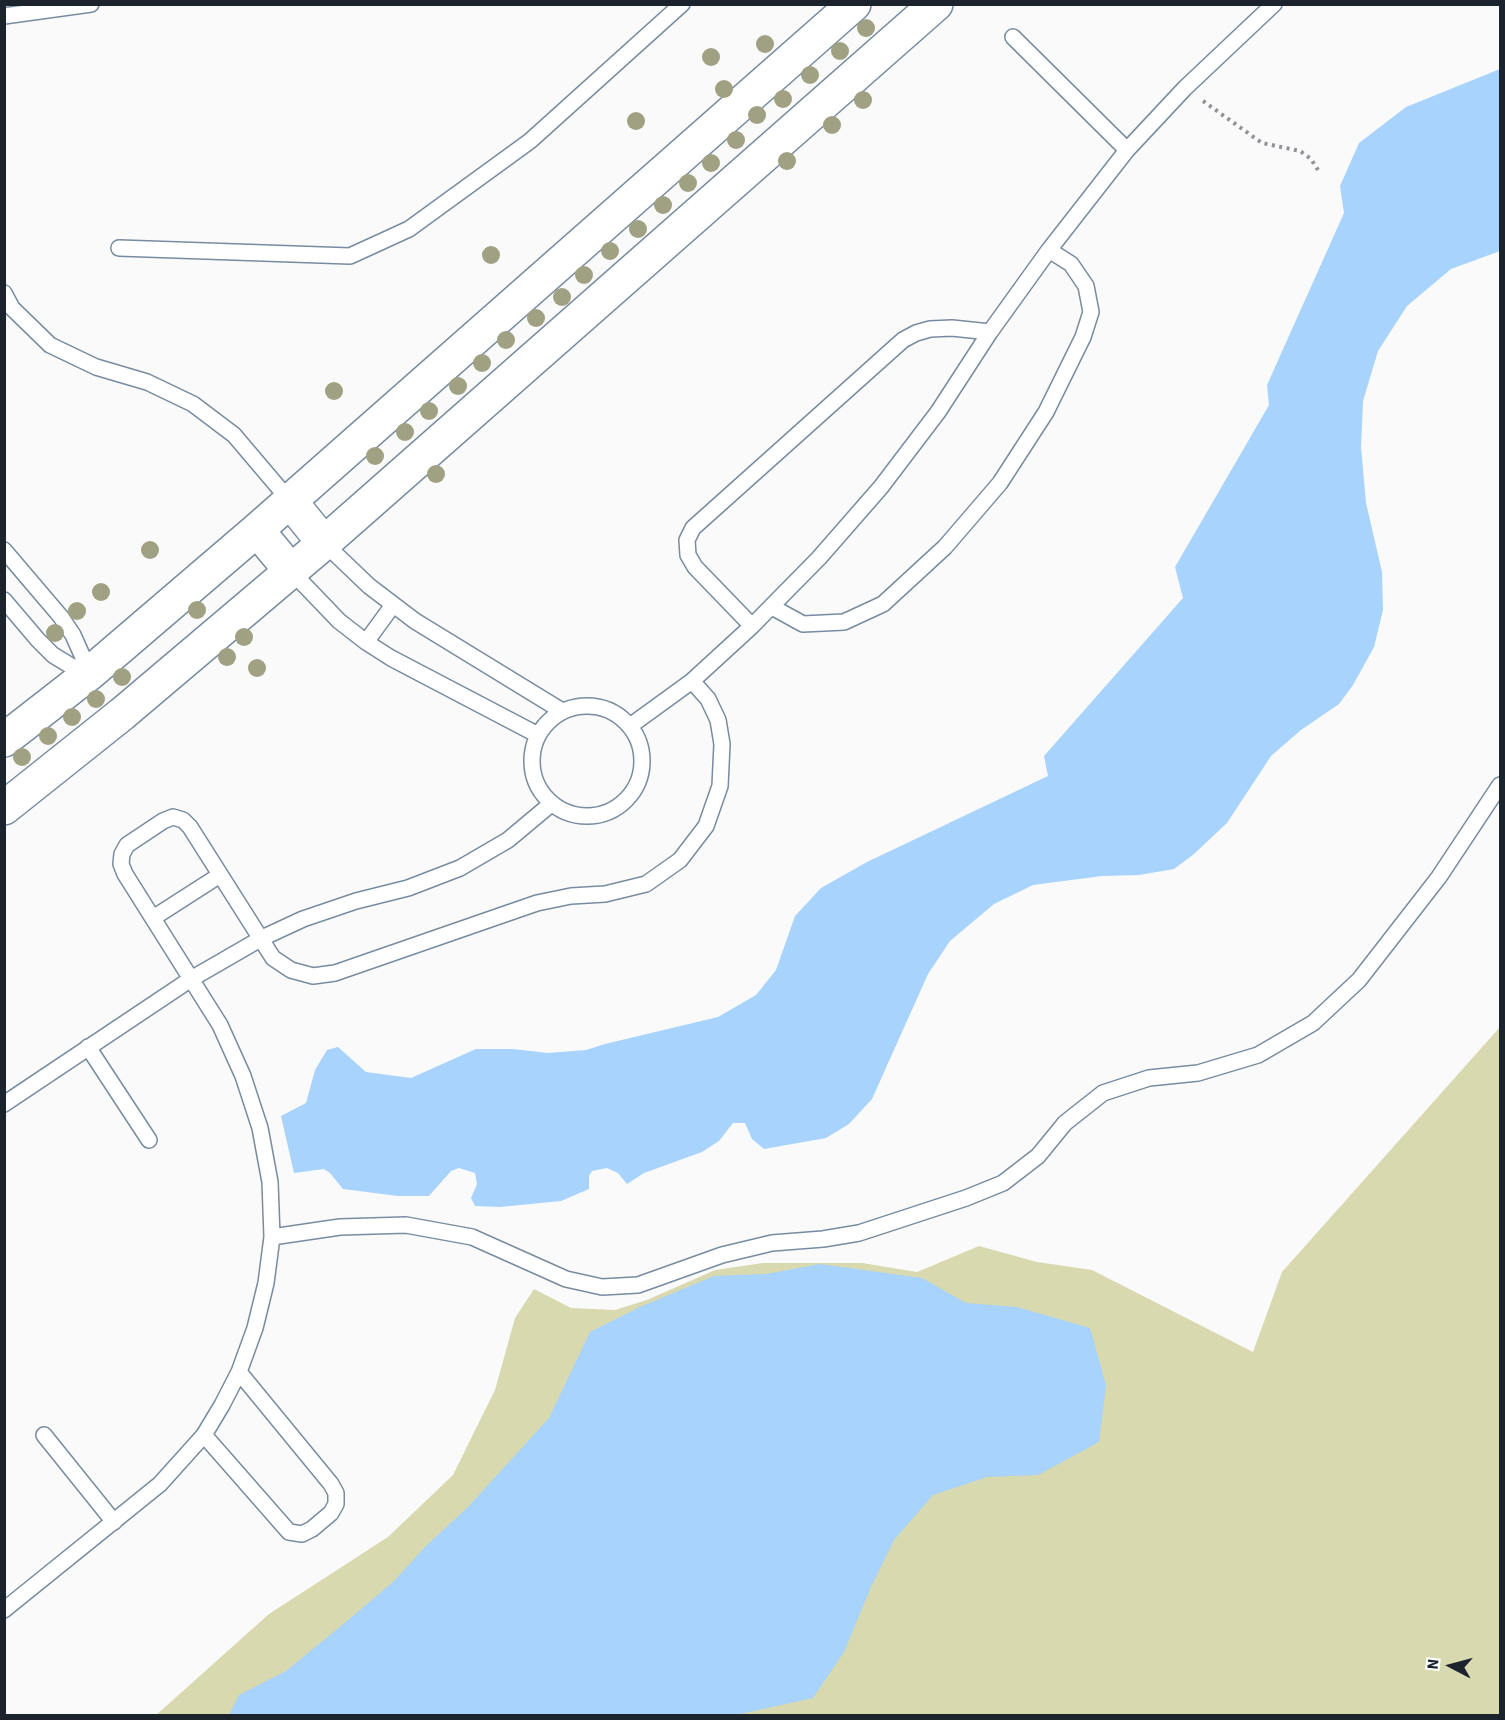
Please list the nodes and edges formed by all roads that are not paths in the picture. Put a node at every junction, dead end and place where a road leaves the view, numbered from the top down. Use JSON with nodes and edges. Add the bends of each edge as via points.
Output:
{"nodes":[{"id":1,"x":91,"y":4,"type":"edge"},
{"id":2,"x":854,"y":4,"type":"edge"},
{"id":3,"x":936,"y":4,"type":"edge"},
{"id":4,"x":1274,"y":4,"type":"edge"},
{"id":5,"x":677,"y":6,"type":"edge"},
{"id":6,"x":4,"y":16,"type":"edge"},
{"id":7,"x":1013,"y":37,"type":"dead end"},
{"id":8,"x":1127,"y":150,"type":"junction"},
{"id":9,"x":119,"y":248,"type":"dead end"},
{"id":10,"x":1049,"y":250,"type":"junction"},
{"id":11,"x":4,"y":293,"type":"edge"},
{"id":12,"x":990,"y":332,"type":"junction"},
{"id":13,"x":290,"y":501,"type":"junction"},
{"id":14,"x":257,"y":530,"type":"junction"},
{"id":15,"x":324,"y":543,"type":"junction"},
{"id":16,"x":4,"y":550,"type":"edge"},
{"id":17,"x":291,"y":571,"type":"junction"},
{"id":18,"x":4,"y":600,"type":"edge"},
{"id":19,"x":393,"y":605,"type":"junction"},
{"id":20,"x":772,"y":607,"type":"junction"},
{"id":21,"x":752,"y":626,"type":"junction"},
{"id":22,"x":366,"y":642,"type":"junction"},
{"id":23,"x":90,"y":674,"type":"junction"},
{"id":24,"x":692,"y":681,"type":"junction"},
{"id":25,"x":562,"y":711,"type":"junction"},
{"id":26,"x":122,"y":714,"type":"junction"},
{"id":27,"x":630,"y":726,"type":"junction"},
{"id":28,"x":538,"y":735,"type":"junction"},
{"id":29,"x":4,"y":740,"type":"edge"},
{"id":30,"x":1500,"y":785,"type":"edge"},
{"id":31,"x":551,"y":804,"type":"junction"},
{"id":32,"x":4,"y":808,"type":"edge"},
{"id":33,"x":220,"y":875,"type":"junction"},
{"id":34,"x":153,"y":918,"type":"junction"},
{"id":35,"x":262,"y":938,"type":"junction"},
{"id":36,"x":191,"y":979,"type":"junction"},
{"id":37,"x":88,"y":1047,"type":"junction"},
{"id":38,"x":4,"y":1104,"type":"edge"},
{"id":39,"x":149,"y":1140,"type":"dead end"},
{"id":40,"x":272,"y":1237,"type":"junction"},
{"id":41,"x":239,"y":1372,"type":"junction"},
{"id":42,"x":44,"y":1435,"type":"dead end"},
{"id":43,"x":204,"y":1435,"type":"junction"},
{"id":44,"x":114,"y":1522,"type":"junction"},
{"id":45,"x":4,"y":1610,"type":"edge"}],
"edges":[{"from":1,"to":6,"type":"lane"},
{"from":2,"to":13,"type":"street"},
{"from":3,"to":15,"type":"street"},
{"from":4,"to":8,"type":"lane","via":[[1185,88]]},
{"from":5,"to":9,"type":"lane","via":[[530,141],[409,229],[350,256]]},
{"from":7,"to":8,"type":"lane"},
{"from":8,"to":10,"type":"lane"},
{"from":10,"to":12,"type":"lane"},
{"from":10,"to":20,"type":"lane","via":[[1076,271],[1086,286],[1091,312],[1046,412],[1000,483],[945,547],[883,603],[844,622],[803,624]]},
{"from":11,"to":13,"type":"lane","via":[[12,308],[50,345],[96,367],[147,381],[193,404],[234,435]]},
{"from":12,"to":20,"type":"lane","via":[[938,412],[881,487]]},
{"from":12,"to":21,"type":"lane","via":[[930,329],[903,340],[693,528],[687,540],[688,555],[695,567]]},
{"from":13,"to":14,"type":"street"},
{"from":13,"to":15,"type":"street"},
{"from":14,"to":17,"type":"street"},
{"from":14,"to":23,"type":"street"},
{"from":15,"to":17,"type":"street"},
{"from":15,"to":19,"type":"lane"},
{"from":16,"to":23,"type":"lane","via":[[61,617]]},
{"from":17,"to":22,"type":"lane","via":[[339,621]]},
{"from":17,"to":26,"type":"street"},
{"from":18,"to":23,"type":"lane","via":[[53,655]]},
{"from":19,"to":22,"type":"lane"},
{"from":19,"to":25,"type":"lane"},
{"from":20,"to":21,"type":"lane"},
{"from":21,"to":24,"type":"lane"},
{"from":22,"to":28,"type":"lane"},
{"from":23,"to":26,"type":"street"},
{"from":23,"to":29,"type":"street"},
{"from":24,"to":27,"type":"lane"},
{"from":24,"to":35,"type":"lane","via":[[708,699],[718,720],[722,744],[720,786],[706,826],[680,860],[646,884],[537,903],[335,973],[313,976],[291,970],[273,958]]},
{"from":25,"to":27,"type":"lane","via":[[599,706],[616,713]]},
{"from":25,"to":28,"type":"lane"},
{"from":26,"to":32,"type":"street"},
{"from":27,"to":31,"type":"lane","via":[[643,759],[632,794],[619,807],[603,815],[584,817]]},
{"from":28,"to":31,"type":"lane","via":[[533,771],[539,789]]},
{"from":30,"to":40,"type":"lane","via":[[1439,877],[1359,980],[1313,1023],[1258,1055],[1198,1073],[1149,1078],[1103,1093],[1065,1123],[1038,1156],[1003,1183],[966,1198],[859,1233],[772,1243],[722,1255],[638,1285],[602,1287],[566,1279],[472,1237],[406,1225],[340,1227]]},
{"from":31,"to":35,"type":"lane","via":[[508,840],[460,868],[408,888],[303,918]]},
{"from":33,"to":34,"type":"lane"},
{"from":33,"to":34,"type":"lane","via":[[183,820],[173,817],[164,821],[127,845],[122,854],[125,874]]},
{"from":33,"to":35,"type":"lane"},
{"from":34,"to":36,"type":"lane"},
{"from":35,"to":36,"type":"lane"},
{"from":36,"to":37,"type":"lane"},
{"from":36,"to":40,"type":"lane","via":[[220,1025],[260,1128],[270,1182]]},
{"from":37,"to":38,"type":"lane"},
{"from":37,"to":39,"type":"lane"},
{"from":40,"to":41,"type":"lane","via":[[267,1283]]},
{"from":41,"to":43,"type":"lane"},
{"from":41,"to":43,"type":"lane","via":[[331,1484],[336,1504],[331,1513],[312,1530],[302,1534],[289,1532]]},
{"from":42,"to":44,"type":"lane"},
{"from":43,"to":44,"type":"lane","via":[[160,1484]]},
{"from":44,"to":45,"type":"lane"}]}
